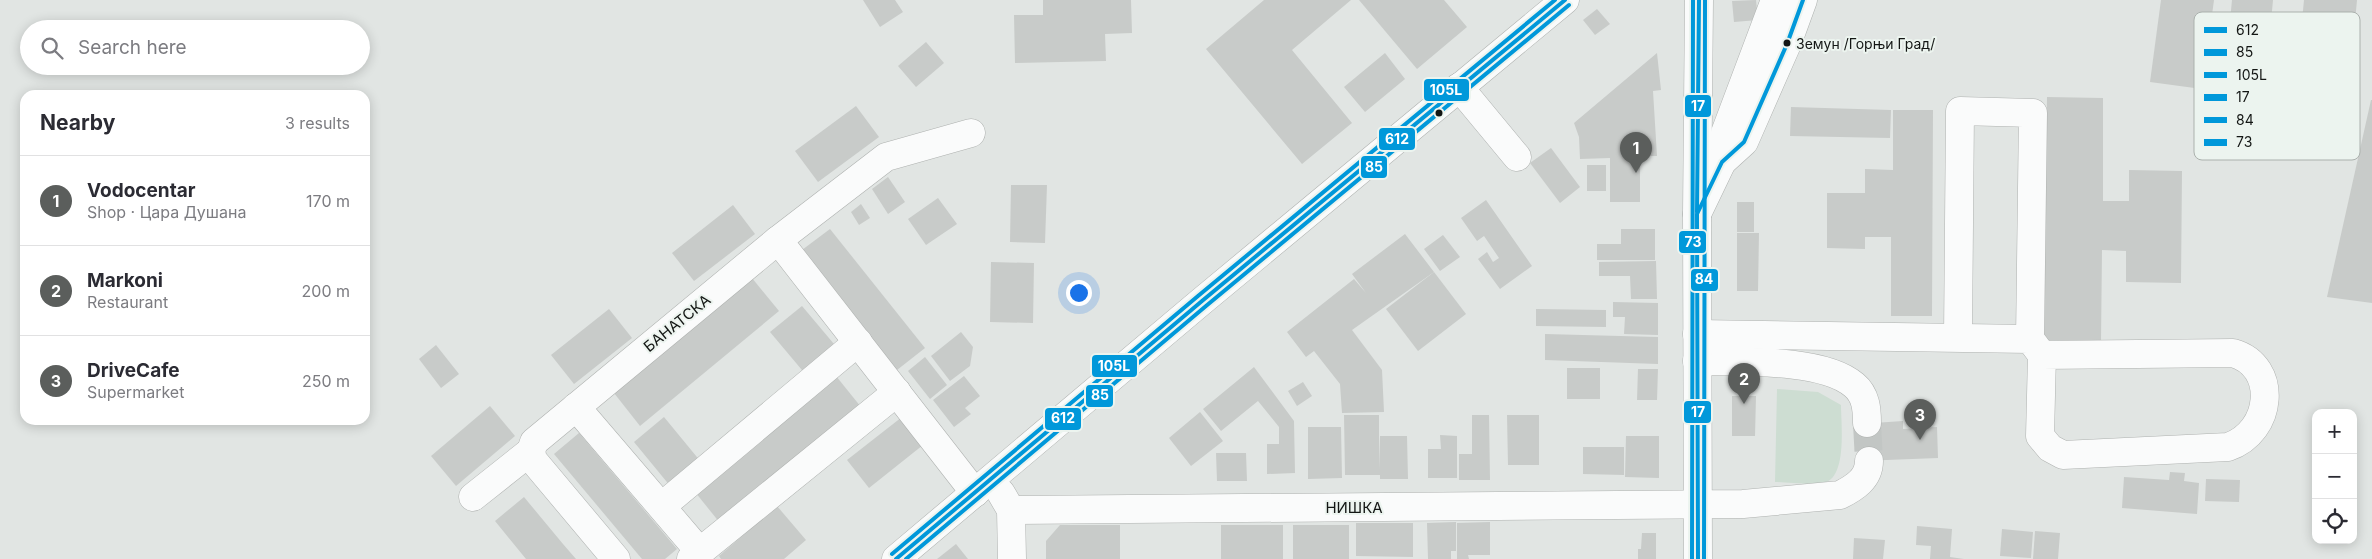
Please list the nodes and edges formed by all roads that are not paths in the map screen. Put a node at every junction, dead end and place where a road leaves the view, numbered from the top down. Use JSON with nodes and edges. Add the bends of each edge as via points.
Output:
{"nodes":[{"id":1,"x":1565,"y":0,"type":"edge"},
{"id":2,"x":1699,"y":0,"type":"edge"},
{"id":3,"x":1775,"y":0,"type":"edge"},
{"id":4,"x":1803,"y":0,"type":"edge"},
{"id":5,"x":1459,"y":87,"type":"junction"},
{"id":6,"x":971,"y":133,"type":"dead end"},
{"id":7,"x":1517,"y":157,"type":"dead end"},
{"id":8,"x":1722,"y":162,"type":"junction"},
{"id":9,"x":1697,"y":214,"type":"junction"},
{"id":10,"x":778,"y":240,"type":"junction"},
{"id":11,"x":1697,"y":334,"type":"junction"},
{"id":12,"x":1958,"y":337,"type":"junction"},
{"id":13,"x":858,"y":342,"type":"junction"},
{"id":14,"x":2036,"y":347,"type":"junction"},
{"id":15,"x":1697,"y":361,"type":"junction"},
{"id":16,"x":897,"y":392,"type":"junction"},
{"id":17,"x":576,"y":407,"type":"junction"},
{"id":18,"x":1867,"y":423,"type":"tunnel mouth"},
{"id":19,"x":532,"y":451,"type":"junction"},
{"id":20,"x":1869,"y":461,"type":"tunnel mouth"},
{"id":21,"x":982,"y":487,"type":"junction"},
{"id":22,"x":473,"y":498,"type":"dead end"},
{"id":23,"x":1697,"y":505,"type":"junction"},
{"id":24,"x":662,"y":506,"type":"junction"},
{"id":25,"x":1011,"y":510,"type":"junction"},
{"id":26,"x":696,"y":555,"type":"edge"},
{"id":27,"x":616,"y":559,"type":"edge"},
{"id":28,"x":896,"y":559,"type":"edge"},
{"id":29,"x":1012,"y":559,"type":"edge"},
{"id":30,"x":1698,"y":559,"type":"edge"}],
"edges":[{"from":1,"to":5,"type":"street"},
{"from":2,"to":9,"type":"street"},
{"from":3,"to":8,"type":"street","via":[[1725,134]]},
{"from":4,"to":8,"type":"street","via":[[1744,142]]},
{"from":5,"to":7,"type":"street"},
{"from":5,"to":21,"type":"street"},
{"from":6,"to":10,"type":"street","name":"БАНАТСКА","via":[[886,157]]},
{"from":8,"to":9,"type":"street"},
{"from":9,"to":11,"type":"street"},
{"from":10,"to":13,"type":"street"},
{"from":10,"to":17,"type":"street","name":"БАНАТСКА"},
{"from":11,"to":12,"type":"street"},
{"from":11,"to":15,"type":"street"},
{"from":12,"to":14,"type":"street"},
{"from":12,"to":14,"type":"street","via":[[1960,111],[2033,112]]},
{"from":13,"to":16,"type":"street"},
{"from":13,"to":24,"type":"street"},
{"from":14,"to":14,"type":"street","via":[[2040,436],[2050,448],[2063,455],[2228,447],[2247,437],[2264,412],[2264,387],[2259,374],[2249,362],[2233,353]]},
{"from":15,"to":18,"type":"street","via":[[1816,368],[1838,375],[1854,385],[1862,395],[1867,407]]},
{"from":15,"to":23,"type":"street"},
{"from":16,"to":21,"type":"street"},
{"from":16,"to":26,"type":"street"},
{"from":17,"to":19,"type":"street","name":"БАНАТСКА","via":[[542,433],[534,442]]},
{"from":17,"to":24,"type":"street"},
{"from":19,"to":22,"type":"street","name":"БАНАТСКА"},
{"from":19,"to":27,"type":"street","via":[[533,460]]},
{"from":20,"to":23,"type":"street","name":"НИШКА","via":[[1863,479],[1840,495]]},
{"from":21,"to":25,"type":"street"},
{"from":21,"to":28,"type":"street"},
{"from":23,"to":25,"type":"street","name":"НИШКА"},
{"from":23,"to":30,"type":"street"},
{"from":24,"to":26,"type":"street"},
{"from":25,"to":29,"type":"street"}]}
